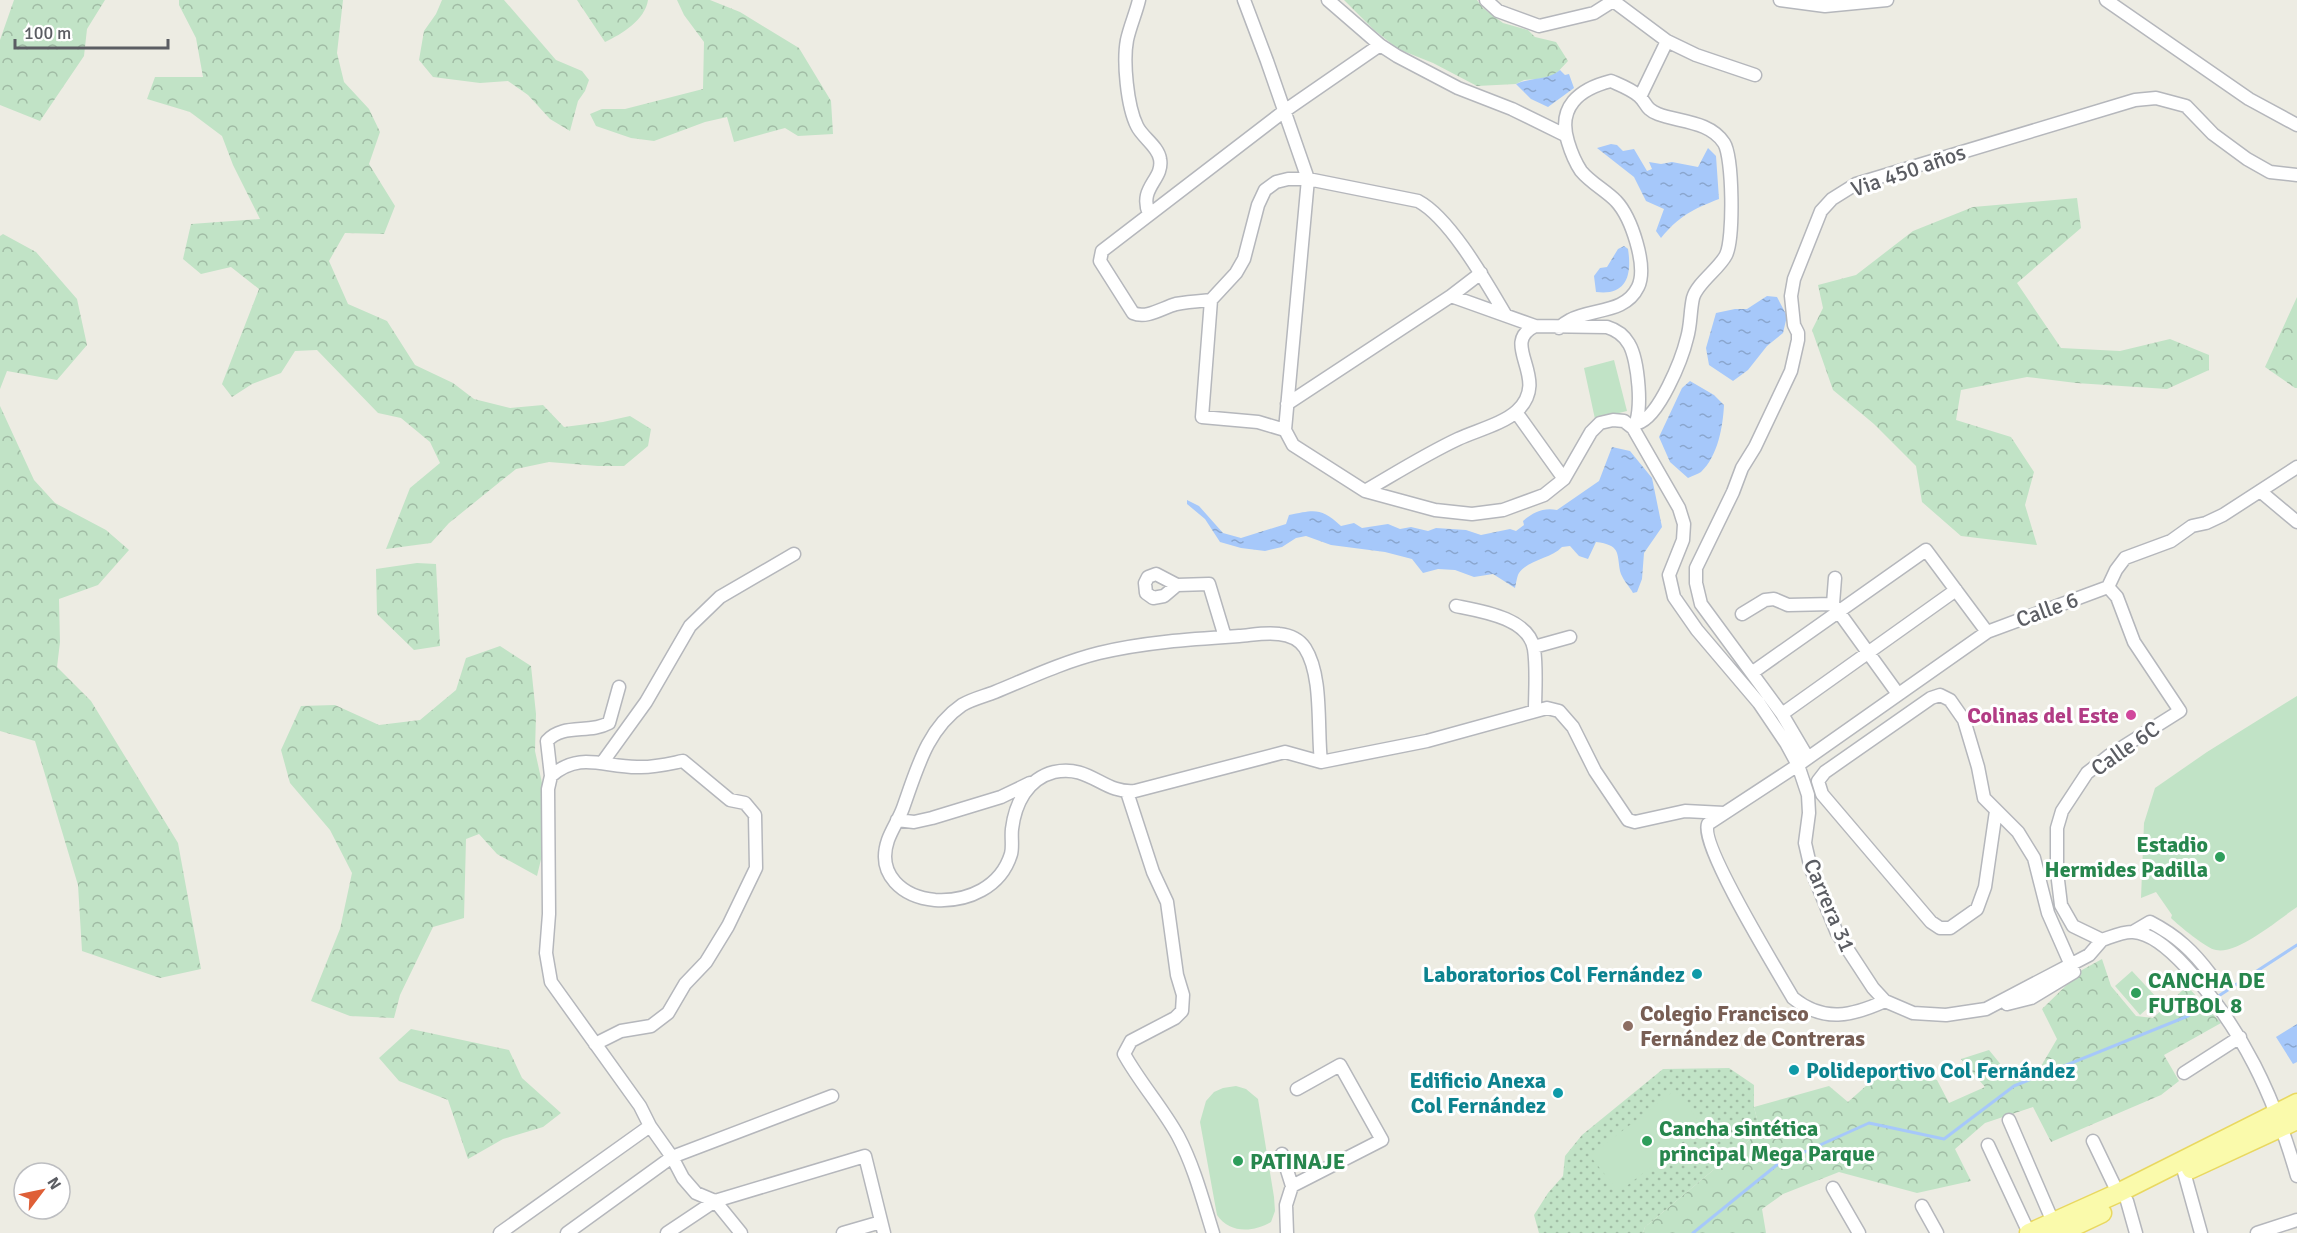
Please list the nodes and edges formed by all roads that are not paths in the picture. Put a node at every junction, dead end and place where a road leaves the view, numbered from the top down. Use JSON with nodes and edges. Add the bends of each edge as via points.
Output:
{"nodes":[{"id":1,"x":1139,"y":0,"type":"edge"},
{"id":2,"x":1244,"y":0,"type":"edge"},
{"id":3,"x":1328,"y":0,"type":"edge"},
{"id":4,"x":1486,"y":0,"type":"edge"},
{"id":5,"x":1613,"y":0,"type":"edge"},
{"id":6,"x":1780,"y":0,"type":"edge"},
{"id":7,"x":1887,"y":0,"type":"edge"},
{"id":8,"x":2106,"y":0,"type":"edge"},
{"id":9,"x":1667,"y":41,"type":"junction"},
{"id":10,"x":1380,"y":45,"type":"junction"},
{"id":11,"x":1755,"y":75,"type":"dead end"},
{"id":12,"x":1640,"y":97,"type":"junction"},
{"id":13,"x":1283,"y":112,"type":"junction"},
{"id":14,"x":2297,"y":125,"type":"edge"},
{"id":15,"x":1565,"y":135,"type":"junction"},
{"id":16,"x":2297,"y":175,"type":"edge"},
{"id":17,"x":1308,"y":179,"type":"junction"},
{"id":18,"x":1149,"y":214,"type":"junction"},
{"id":19,"x":1481,"y":273,"type":"junction"},
{"id":20,"x":1451,"y":296,"type":"junction"},
{"id":21,"x":1211,"y":300,"type":"junction"},
{"id":22,"x":1505,"y":314,"type":"junction"},
{"id":23,"x":1535,"y":326,"type":"junction"},
{"id":24,"x":1559,"y":328,"type":"junction"},
{"id":25,"x":1287,"y":404,"type":"junction"},
{"id":26,"x":1516,"y":412,"type":"junction"},
{"id":27,"x":1636,"y":425,"type":"junction"},
{"id":28,"x":1285,"y":430,"type":"junction"},
{"id":29,"x":2297,"y":467,"type":"edge"},
{"id":30,"x":1564,"y":479,"type":"junction"},
{"id":31,"x":1365,"y":490,"type":"junction"},
{"id":32,"x":2260,"y":491,"type":"junction"},
{"id":33,"x":2297,"y":522,"type":"edge"},
{"id":34,"x":794,"y":554,"type":"dead end"},
{"id":35,"x":1835,"y":578,"type":"dead end"},
{"id":36,"x":1177,"y":585,"type":"dead end"},
{"id":37,"x":2108,"y":587,"type":"junction"},
{"id":38,"x":1956,"y":590,"type":"junction"},
{"id":39,"x":1456,"y":606,"type":"dead end"},
{"id":40,"x":1836,"y":608,"type":"junction"},
{"id":41,"x":1742,"y":614,"type":"dead end"},
{"id":42,"x":1987,"y":632,"type":"junction"},
{"id":43,"x":1225,"y":637,"type":"junction"},
{"id":44,"x":1570,"y":637,"type":"dead end"},
{"id":45,"x":1534,"y":647,"type":"junction"},
{"id":46,"x":1869,"y":653,"type":"junction"},
{"id":47,"x":1753,"y":672,"type":"junction"},
{"id":48,"x":619,"y":687,"type":"dead end"},
{"id":49,"x":1898,"y":694,"type":"junction"},
{"id":50,"x":1535,"y":711,"type":"junction"},
{"id":51,"x":1782,"y":714,"type":"junction"},
{"id":52,"x":1803,"y":761,"type":"junction"},
{"id":53,"x":1321,"y":762,"type":"junction"},
{"id":54,"x":602,"y":763,"type":"junction"},
{"id":55,"x":551,"y":776,"type":"junction"},
{"id":56,"x":1042,"y":776,"type":"junction"},
{"id":57,"x":1127,"y":792,"type":"junction"},
{"id":58,"x":1996,"y":811,"type":"junction"},
{"id":59,"x":1724,"y":813,"type":"junction"},
{"id":60,"x":897,"y":820,"type":"junction"},
{"id":61,"x":2010,"y":823,"type":"junction"},
{"id":62,"x":1993,"y":836,"type":"junction"},
{"id":63,"x":2073,"y":926,"type":"junction"},
{"id":64,"x":2059,"y":934,"type":"junction"},
{"id":65,"x":2102,"y":939,"type":"junction"},
{"id":66,"x":2072,"y":964,"type":"junction"},
{"id":67,"x":1886,"y":1001,"type":"junction"},
{"id":68,"x":2241,"y":1037,"type":"junction"},
{"id":69,"x":595,"y":1044,"type":"junction"},
{"id":70,"x":2184,"y":1073,"type":"dead end"},
{"id":71,"x":1297,"y":1089,"type":"dead end"},
{"id":72,"x":832,"y":1096,"type":"dead end"},
{"id":73,"x":2297,"y":1103,"type":"edge"},
{"id":74,"x":2009,"y":1120,"type":"dead end"},
{"id":75,"x":650,"y":1126,"type":"junction"},
{"id":76,"x":2288,"y":1129,"type":"edge"},
{"id":77,"x":2093,"y":1141,"type":"dead end"},
{"id":78,"x":1988,"y":1145,"type":"dead end"},
{"id":79,"x":1282,"y":1154,"type":"dead end"},
{"id":80,"x":672,"y":1156,"type":"junction"},
{"id":81,"x":2184,"y":1172,"type":"junction"},
{"id":82,"x":2297,"y":1176,"type":"edge"},
{"id":83,"x":1292,"y":1186,"type":"junction"},
{"id":84,"x":1833,"y":1188,"type":"dead end"},
{"id":85,"x":2122,"y":1197,"type":"junction"},
{"id":86,"x":715,"y":1201,"type":"junction"},
{"id":87,"x":1922,"y":1206,"type":"dead end"},
{"id":88,"x":2297,"y":1220,"type":"edge"},
{"id":89,"x":883,"y":1227,"type":"edge"},
{"id":90,"x":2056,"y":1227,"type":"edge"},
{"id":91,"x":500,"y":1233,"type":"edge"},
{"id":92,"x":567,"y":1233,"type":"edge"},
{"id":93,"x":667,"y":1233,"type":"edge"},
{"id":94,"x":741,"y":1233,"type":"edge"},
{"id":95,"x":843,"y":1233,"type":"edge"},
{"id":96,"x":1213,"y":1233,"type":"edge"},
{"id":97,"x":1287,"y":1233,"type":"edge"},
{"id":98,"x":1859,"y":1233,"type":"edge"},
{"id":99,"x":1937,"y":1233,"type":"edge"},
{"id":100,"x":2029,"y":1233,"type":"edge"},
{"id":101,"x":2136,"y":1233,"type":"edge"},
{"id":102,"x":2201,"y":1233,"type":"edge"},
{"id":103,"x":2257,"y":1233,"type":"edge"}],
"edges":[{"from":1,"to":18,"type":"street","via":[[1127,39],[1126,67],[1137,126],[1161,161],[1145,195]]},
{"from":2,"to":13,"type":"street"},
{"from":3,"to":10,"type":"street"},
{"from":4,"to":5,"type":"street","via":[[1498,11],[1539,26],[1594,13]]},
{"from":5,"to":9,"type":"street"},
{"from":6,"to":7,"type":"street","via":[[1825,6]]},
{"from":8,"to":14,"type":"street","via":[[2249,99]]},
{"from":9,"to":11,"type":"street"},
{"from":9,"to":12,"type":"street"},
{"from":10,"to":13,"type":"street"},
{"from":10,"to":15,"type":"street","via":[[1458,88]]},
{"from":12,"to":15,"type":"street","via":[[1611,81],[1586,90],[1568,107],[1564,116]]},
{"from":12,"to":27,"type":"street","via":[[1644,106],[1658,114],[1702,126],[1724,142],[1732,225],[1726,256],[1693,296],[1688,338],[1668,385],[1652,413]]},
{"from":13,"to":17,"type":"street"},
{"from":13,"to":18,"type":"street"},
{"from":15,"to":24,"type":"street","via":[[1581,170],[1625,214],[1639,253],[1640,275],[1639,286],[1620,306],[1571,319]]},
{"from":16,"to":47,"type":"street","name":"Via 450 años","via":[[2270,172],[2213,134],[2186,106],[2156,98],[2135,100],[1856,184],[1832,199],[1821,211],[1794,279],[1791,296],[1798,340],[1791,370],[1696,568],[1698,593],[1707,613]]},
{"from":17,"to":19,"type":"street","via":[[1419,201],[1431,207]]},
{"from":17,"to":21,"type":"street","via":[[1276,182],[1265,190],[1244,259]]},
{"from":17,"to":25,"type":"street"},
{"from":18,"to":21,"type":"street","via":[[1100,255],[1133,314],[1144,316],[1177,304]]},
{"from":19,"to":20,"type":"street"},
{"from":19,"to":22,"type":"street"},
{"from":20,"to":22,"type":"street"},
{"from":20,"to":25,"type":"street"},
{"from":21,"to":28,"type":"street","via":[[1202,417],[1258,422]]},
{"from":22,"to":23,"type":"street"},
{"from":23,"to":24,"type":"street"},
{"from":23,"to":26,"type":"street","via":[[1527,330],[1521,345],[1531,387]]},
{"from":24,"to":27,"type":"street","via":[[1607,327],[1623,336],[1635,359]]},
{"from":25,"to":28,"type":"street"},
{"from":26,"to":30,"type":"street"},
{"from":26,"to":31,"type":"street"},
{"from":27,"to":30,"type":"street","via":[[1613,420],[1600,423]]},
{"from":27,"to":52,"type":"street","via":[[1684,524],[1683,540],[1669,575],[1674,597]]},
{"from":28,"to":31,"type":"street","via":[[1293,444]]},
{"from":29,"to":32,"type":"street"},
{"from":30,"to":31,"type":"street","via":[[1544,495],[1503,510],[1472,514],[1435,510]]},
{"from":32,"to":33,"type":"street"},
{"from":32,"to":37,"type":"street","via":[[2171,541],[2125,558]]},
{"from":34,"to":54,"type":"street","via":[[720,597],[690,626],[646,702]]},
{"from":35,"to":40,"type":"street"},
{"from":36,"to":43,"type":"street","via":[[1209,584]]},
{"from":37,"to":42,"type":"street","name":"Calle 6"},
{"from":37,"to":63,"type":"street","name":"Calle 6C","via":[[2117,597],[2134,642],[2180,711],[2087,773],[2062,811],[2057,828],[2057,872],[2061,905]]},
{"from":38,"to":40,"type":"street","via":[[1926,550]]},
{"from":38,"to":42,"type":"street"},
{"from":38,"to":46,"type":"street"},
{"from":39,"to":45,"type":"street","via":[[1500,615],[1525,632]]},
{"from":40,"to":41,"type":"street","via":[[1788,605],[1774,599]]},
{"from":40,"to":46,"type":"street"},
{"from":40,"to":47,"type":"street"},
{"from":42,"to":49,"type":"street","name":"Calle 6"},
{"from":43,"to":53,"type":"street","via":[[1277,633],[1290,636],[1305,648],[1316,681]]},
{"from":43,"to":60,"type":"street","via":[[1099,653],[964,704],[944,721],[925,749]]},
{"from":44,"to":45,"type":"street"},
{"from":45,"to":50,"type":"street"},
{"from":46,"to":49,"type":"street"},
{"from":46,"to":51,"type":"street"},
{"from":47,"to":51,"type":"street","name":"Via 450 años"},
{"from":48,"to":55,"type":"street","via":[[609,723],[600,728],[565,730],[547,741]]},
{"from":49,"to":52,"type":"street","name":"Calle 6"},
{"from":50,"to":53,"type":"street","via":[[1427,741]]},
{"from":50,"to":59,"type":"street","via":[[1547,708],[1567,719],[1595,771],[1631,822],[1685,811]]},
{"from":51,"to":52,"type":"street","name":"Via 450 años"},
{"from":52,"to":59,"type":"street","name":"Calle 6"},
{"from":52,"to":67,"type":"street","name":"Carrera 31","via":[[1809,813],[1805,843],[1811,869],[1837,933]]},
{"from":53,"to":57,"type":"street","via":[[1285,752]]},
{"from":54,"to":55,"type":"street","via":[[576,761]]},
{"from":54,"to":69,"type":"street","via":[[654,767],[683,761],[730,800],[745,803],[755,815],[756,868],[728,926],[668,1013],[651,1026],[621,1031]]},
{"from":55,"to":69,"type":"street","via":[[546,953],[550,982]]},
{"from":56,"to":57,"type":"street","via":[[1070,770]]},
{"from":56,"to":60,"type":"street","via":[[978,804],[914,822]]},
{"from":56,"to":60,"type":"street","via":[[1019,799],[1011,853],[1003,871],[991,885],[971,897],[936,900],[908,894],[897,885],[890,877],[886,860],[887,842]]},
{"from":57,"to":96,"type":"street","via":[[1167,902],[1183,995],[1182,1011],[1175,1018],[1131,1041],[1124,1054],[1179,1139]]},
{"from":58,"to":61,"type":"street"},
{"from":58,"to":62,"type":"street"},
{"from":58,"to":62,"type":"street","via":[[1984,798],[1964,720],[1950,700],[1940,695],[1834,765],[1818,781],[1822,794],[1886,872],[1940,928],[1950,928],[1977,909],[1985,887]]},
{"from":59,"to":67,"type":"street","name":"Calle 6","via":[[1708,824],[1706,831],[1721,872],[1793,998],[1812,1011],[1841,1015]]},
{"from":61,"to":62,"type":"street"},
{"from":61,"to":64,"type":"street","via":[[2034,858],[2048,913]]},
{"from":63,"to":64,"type":"street"},
{"from":63,"to":65,"type":"street"},
{"from":64,"to":66,"type":"street"},
{"from":65,"to":66,"type":"street","via":[[2089,955]]},
{"from":65,"to":68,"type":"street","via":[[2133,932],[2150,922],[2173,934],[2211,975],[2210,993]]},
{"from":66,"to":67,"type":"street","via":[[2074,972],[2031,998],[1986,1009],[1946,1015],[1912,1013]]},
{"from":68,"to":70,"type":"street"},
{"from":68,"to":76,"type":"street"},
{"from":69,"to":75,"type":"street"},
{"from":71,"to":83,"type":"street","via":[[1340,1065],[1382,1140]]},
{"from":72,"to":80,"type":"street"},
{"from":73,"to":76,"type":"main road"},
{"from":74,"to":90,"type":"street"},
{"from":75,"to":80,"type":"street"},
{"from":75,"to":91,"type":"street"},
{"from":76,"to":81,"type":"main road"},
{"from":76,"to":82,"type":"street"},
{"from":76,"to":85,"type":"main road"},
{"from":77,"to":85,"type":"street"},
{"from":78,"to":100,"type":"street"},
{"from":79,"to":83,"type":"street"},
{"from":80,"to":86,"type":"street","via":[[696,1193]]},
{"from":80,"to":92,"type":"street"},
{"from":81,"to":85,"type":"main road"},
{"from":81,"to":102,"type":"street"},
{"from":83,"to":97,"type":"street","via":[[1286,1205]]},
{"from":84,"to":98,"type":"street"},
{"from":85,"to":90,"type":"main road"},
{"from":85,"to":101,"type":"street"},
{"from":86,"to":89,"type":"street","via":[[866,1156]]},
{"from":86,"to":93,"type":"street"},
{"from":86,"to":94,"type":"street"},
{"from":87,"to":99,"type":"street"},
{"from":88,"to":103,"type":"street"},
{"from":89,"to":95,"type":"street"},
{"from":90,"to":100,"type":"main road"}]}
